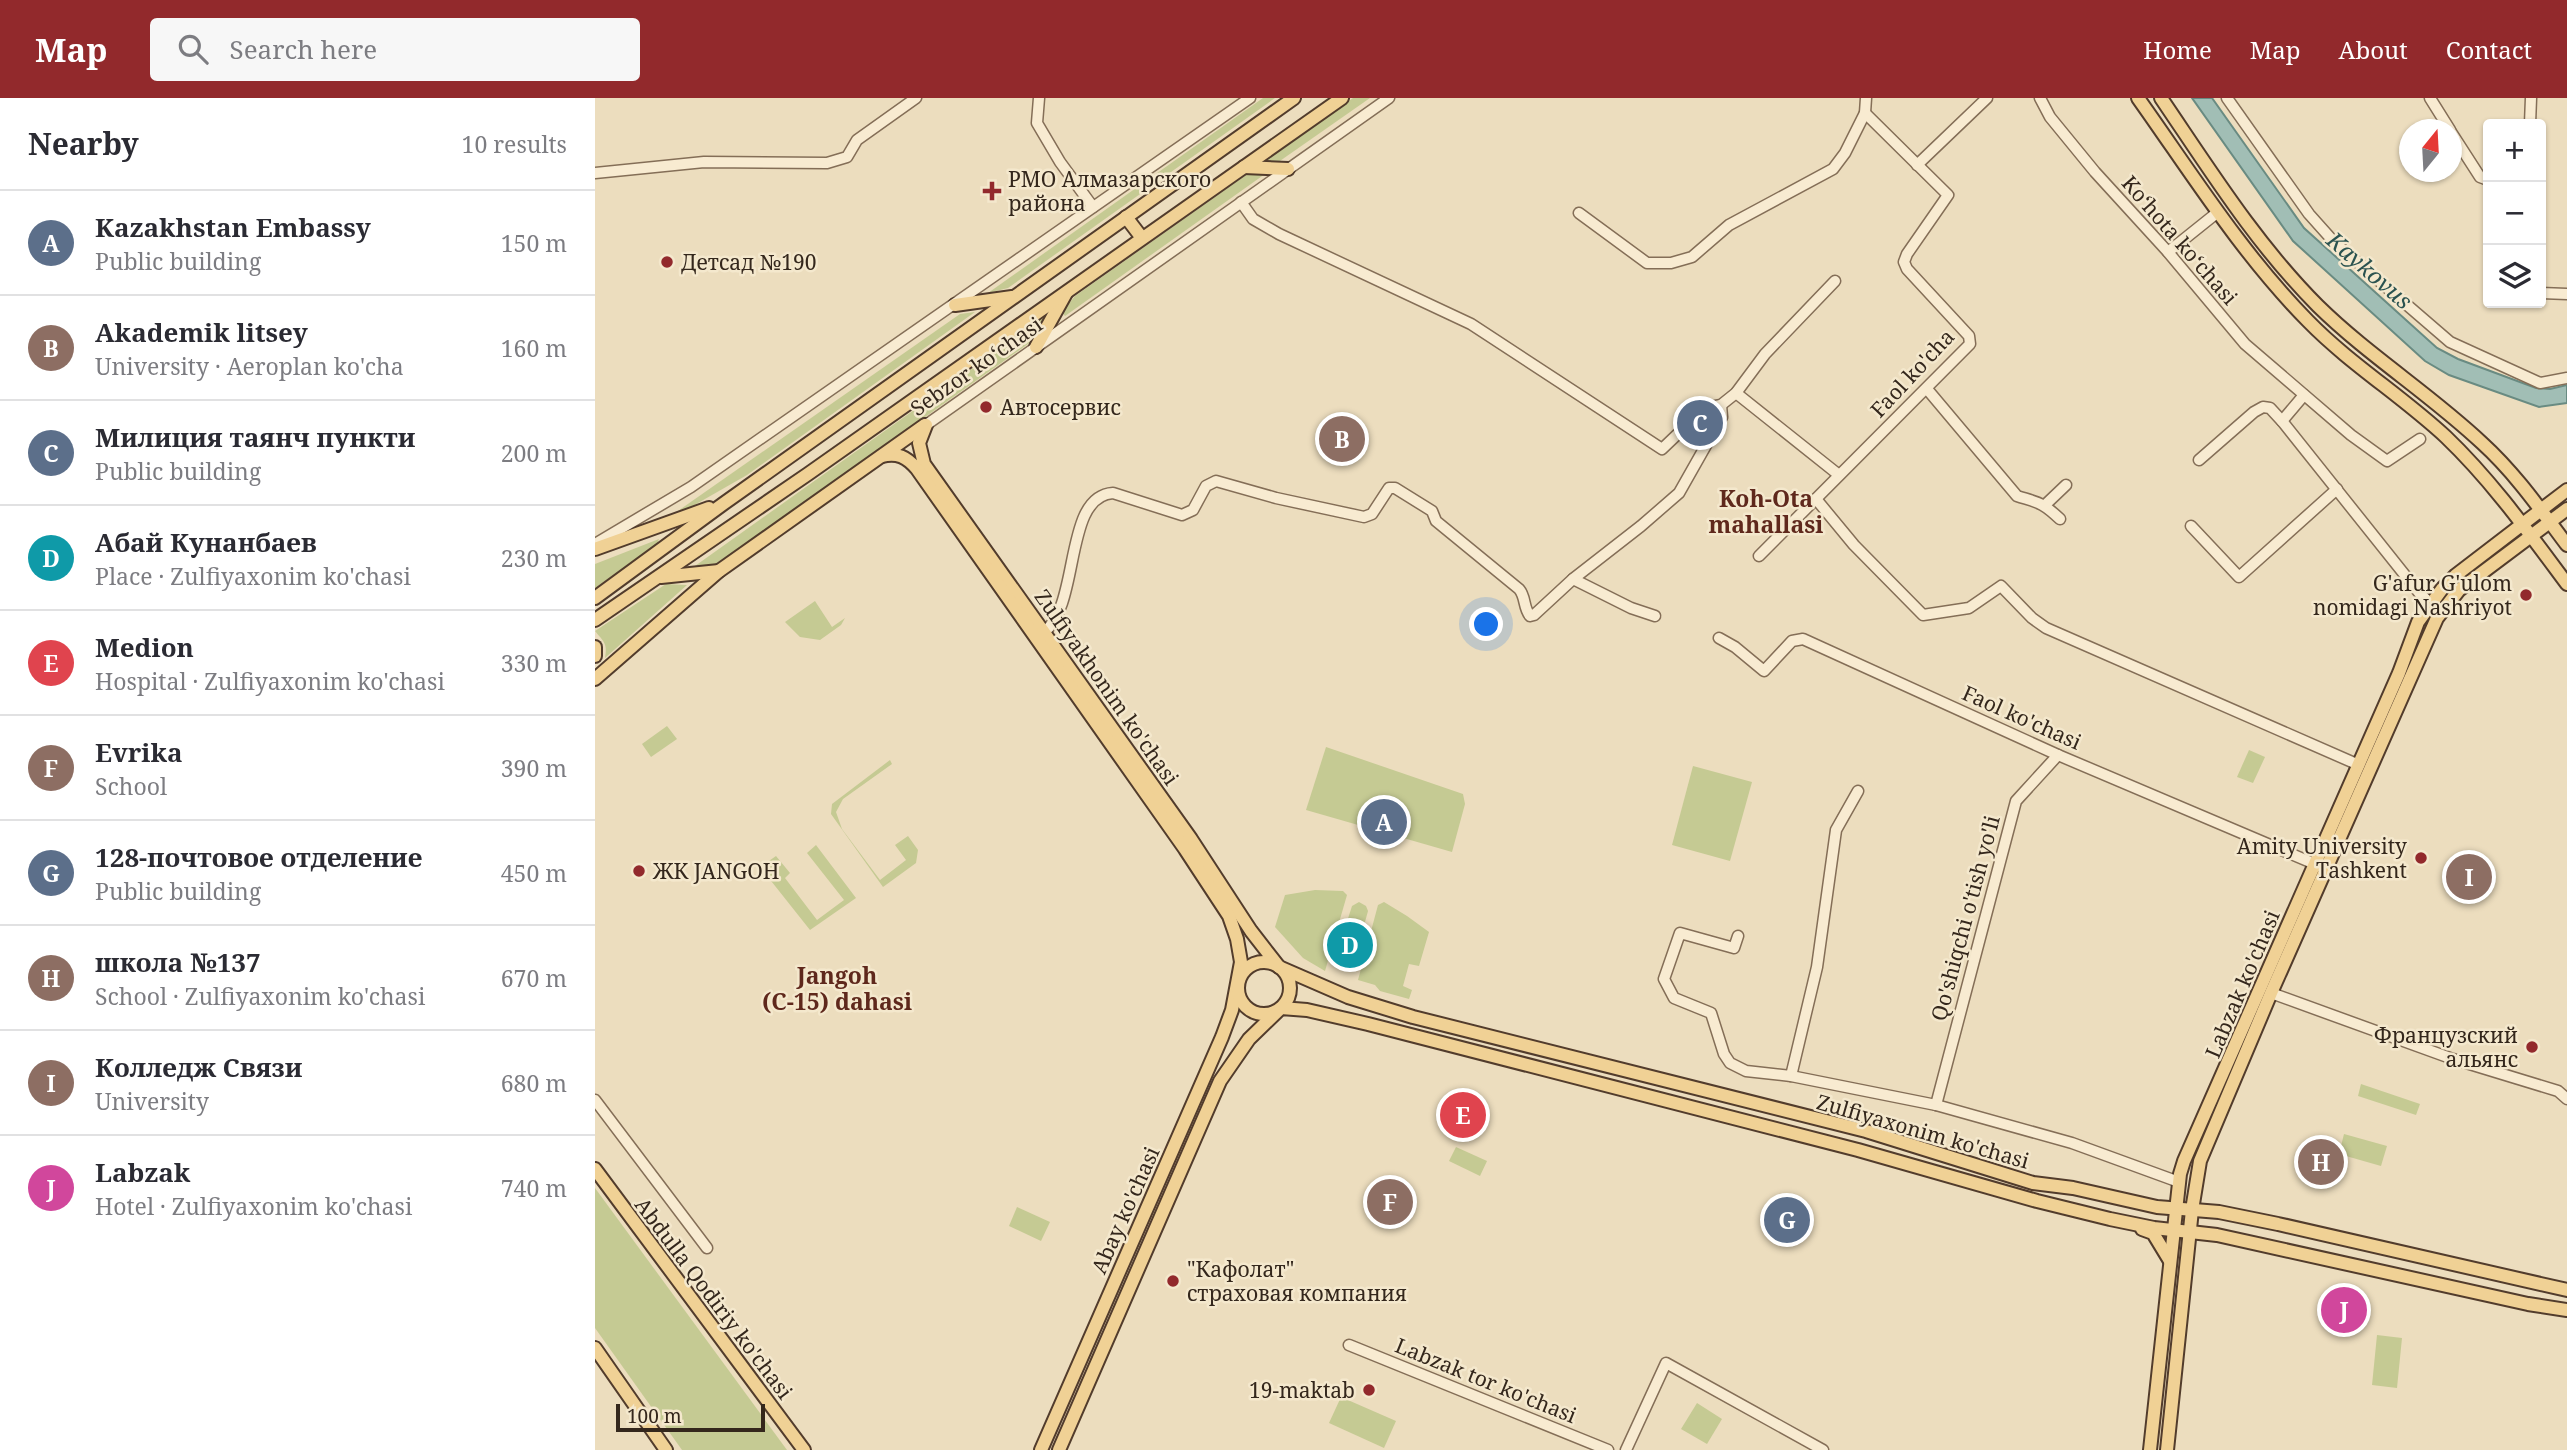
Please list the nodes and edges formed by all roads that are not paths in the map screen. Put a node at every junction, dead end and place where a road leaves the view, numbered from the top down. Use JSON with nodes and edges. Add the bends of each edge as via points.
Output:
{"nodes":[{"id":1,"x":916,"y":98,"type":"edge"},
{"id":2,"x":1039,"y":98,"type":"edge"},
{"id":3,"x":1250,"y":98,"type":"edge"},
{"id":4,"x":1294,"y":98,"type":"edge"},
{"id":5,"x":1342,"y":98,"type":"edge"},
{"id":6,"x":1389,"y":98,"type":"edge"},
{"id":7,"x":1866,"y":98,"type":"edge"},
{"id":8,"x":1987,"y":98,"type":"edge"},
{"id":9,"x":2041,"y":98,"type":"edge"},
{"id":10,"x":2138,"y":98,"type":"edge"},
{"id":11,"x":2161,"y":98,"type":"edge"},
{"id":12,"x":2227,"y":98,"type":"edge"},
{"id":13,"x":2430,"y":98,"type":"edge"},
{"id":14,"x":2531,"y":98,"type":"edge"},
{"id":15,"x":1865,"y":113,"type":"junction"},
{"id":16,"x":2443,"y":119,"type":"edge"},
{"id":17,"x":2530,"y":119,"type":"edge"},
{"id":18,"x":2462,"y":148,"type":"edge"},
{"id":19,"x":1917,"y":165,"type":"junction"},
{"id":20,"x":1244,"y":167,"type":"junction"},
{"id":21,"x":1288,"y":169,"type":"junction"},
{"id":22,"x":595,"y":173,"type":"edge"},
{"id":23,"x":2483,"y":178,"type":"edge"},
{"id":24,"x":1241,"y":202,"type":"junction"},
{"id":25,"x":1093,"y":207,"type":"junction"},
{"id":26,"x":2218,"y":212,"type":"junction"},
{"id":27,"x":1579,"y":213,"type":"dead end"},
{"id":28,"x":1126,"y":217,"type":"junction"},
{"id":29,"x":1142,"y":238,"type":"junction"},
{"id":30,"x":2168,"y":252,"type":"junction"},
{"id":31,"x":1835,"y":281,"type":"dead end"},
{"id":32,"x":1068,"y":290,"type":"junction"},
{"id":33,"x":2546,"y":293,"type":"edge"},
{"id":34,"x":2567,"y":294,"type":"edge"},
{"id":35,"x":1016,"y":297,"type":"junction"},
{"id":36,"x":955,"y":305,"type":"junction"},
{"id":37,"x":1036,"y":347,"type":"junction"},
{"id":38,"x":2567,"y":378,"type":"edge"},
{"id":39,"x":2415,"y":387,"type":"junction"},
{"id":40,"x":1927,"y":389,"type":"junction"},
{"id":41,"x":1736,"y":393,"type":"junction"},
{"id":42,"x":2305,"y":395,"type":"junction"},
{"id":43,"x":2404,"y":402,"type":"junction"},
{"id":44,"x":1721,"y":405,"type":"junction"},
{"id":45,"x":2283,"y":421,"type":"junction"},
{"id":46,"x":926,"y":425,"type":"junction"},
{"id":47,"x":2420,"y":439,"type":"dead end"},
{"id":48,"x":882,"y":456,"type":"junction"},
{"id":49,"x":2199,"y":460,"type":"dead end"},
{"id":50,"x":1839,"y":475,"type":"junction"},
{"id":51,"x":2066,"y":485,"type":"dead end"},
{"id":52,"x":2337,"y":489,"type":"junction"},
{"id":53,"x":2567,"y":490,"type":"edge"},
{"id":54,"x":1816,"y":499,"type":"junction"},
{"id":55,"x":723,"y":503,"type":"junction"},
{"id":56,"x":2045,"y":505,"type":"junction"},
{"id":57,"x":2567,"y":509,"type":"edge"},
{"id":58,"x":2540,"y":510,"type":"junction"},
{"id":59,"x":2060,"y":519,"type":"dead end"},
{"id":60,"x":2549,"y":521,"type":"junction"},
{"id":61,"x":2521,"y":524,"type":"junction"},
{"id":62,"x":2191,"y":526,"type":"dead end"},
{"id":63,"x":2530,"y":536,"type":"junction"},
{"id":64,"x":595,"y":544,"type":"edge"},
{"id":65,"x":2567,"y":545,"type":"edge"},
{"id":66,"x":595,"y":550,"type":"edge"},
{"id":67,"x":1759,"y":555,"type":"dead end"},
{"id":68,"x":719,"y":571,"type":"junction"},
{"id":69,"x":657,"y":578,"type":"junction"},
{"id":70,"x":1573,"y":579,"type":"junction"},
{"id":71,"x":2567,"y":584,"type":"edge"},
{"id":72,"x":595,"y":598,"type":"edge"},
{"id":73,"x":2430,"y":603,"type":"junction"},
{"id":74,"x":2441,"y":611,"type":"junction"},
{"id":75,"x":1655,"y":616,"type":"dead end"},
{"id":76,"x":595,"y":620,"type":"edge"},
{"id":77,"x":1044,"y":632,"type":"junction"},
{"id":78,"x":1719,"y":638,"type":"dead end"},
{"id":79,"x":595,"y":647,"type":"edge"},
{"id":80,"x":595,"y":656,"type":"edge"},
{"id":81,"x":595,"y":679,"type":"edge"},
{"id":82,"x":2058,"y":755,"type":"junction"},
{"id":83,"x":2359,"y":765,"type":"junction"},
{"id":84,"x":1858,"y":791,"type":"dead end"},
{"id":85,"x":2320,"y":866,"type":"junction"},
{"id":86,"x":1738,"y":936,"type":"dead end"},
{"id":87,"x":1279,"y":967,"type":"junction"},
{"id":88,"x":1238,"y":984,"type":"junction"},
{"id":89,"x":2271,"y":993,"type":"junction"},
{"id":90,"x":1281,"y":1008,"type":"junction"},
{"id":91,"x":1791,"y":1076,"type":"junction"},
{"id":92,"x":2567,"y":1098,"type":"edge"},
{"id":93,"x":595,"y":1100,"type":"edge"},
{"id":94,"x":1936,"y":1105,"type":"junction"},
{"id":95,"x":595,"y":1169,"type":"edge"},
{"id":96,"x":2179,"y":1182,"type":"junction"},
{"id":97,"x":2176,"y":1208,"type":"junction"},
{"id":98,"x":2192,"y":1210,"type":"junction"},
{"id":99,"x":2126,"y":1223,"type":"junction"},
{"id":100,"x":2174,"y":1230,"type":"junction"},
{"id":101,"x":2190,"y":1232,"type":"junction"},
{"id":102,"x":1136,"y":1233,"type":"junction"},
{"id":103,"x":1152,"y":1237,"type":"junction"},
{"id":104,"x":706,"y":1248,"type":"dead end"},
{"id":105,"x":2170,"y":1261,"type":"junction"},
{"id":106,"x":2533,"y":1283,"type":"junction"},
{"id":107,"x":2567,"y":1290,"type":"edge"},
{"id":108,"x":2528,"y":1304,"type":"junction"},
{"id":109,"x":2567,"y":1310,"type":"edge"},
{"id":110,"x":1349,"y":1345,"type":"dead end"},
{"id":111,"x":595,"y":1348,"type":"edge"},
{"id":112,"x":666,"y":1450,"type":"edge"},
{"id":113,"x":804,"y":1450,"type":"edge"},
{"id":114,"x":1041,"y":1450,"type":"edge"},
{"id":115,"x":1059,"y":1450,"type":"edge"},
{"id":116,"x":1608,"y":1450,"type":"edge"},
{"id":117,"x":1626,"y":1450,"type":"edge"},
{"id":118,"x":1823,"y":1450,"type":"edge"},
{"id":119,"x":2150,"y":1450,"type":"edge"},
{"id":120,"x":2167,"y":1450,"type":"edge"}],
"edges":[{"from":1,"to":22,"type":"street","via":[[857,140],[839,161],[704,162]]},
{"from":2,"to":25,"type":"street","via":[[1037,123]]},
{"from":3,"to":25,"type":"street"},
{"from":4,"to":28,"type":"main road","name":"Sebzor ko‘chasi"},
{"from":5,"to":20,"type":"main road","name":"Sebzor ko‘chasi"},
{"from":6,"to":21,"type":"street","name":"Sebzor ko‘chasi"},
{"from":7,"to":15,"type":"street"},
{"from":8,"to":19,"type":"street"},
{"from":9,"to":30,"type":"street","name":"Koʻhota koʻchasi","via":[[2050,117],[2095,172]]},
{"from":10,"to":26,"type":"main road"},
{"from":11,"to":39,"type":"main road","via":[[2234,206],[2286,272],[2347,333]]},
{"from":12,"to":38,"type":"street","via":[[2309,214],[2450,342],[2540,383]]},
{"from":13,"to":16,"type":"street"},
{"from":14,"to":17,"type":"street"},
{"from":15,"to":19,"type":"street","name":"Faol ko'cha"},
{"from":15,"to":27,"type":"street","via":[[1833,169],[1729,225],[1692,257],[1647,263]]},
{"from":18,"to":23,"type":"street"},
{"from":19,"to":40,"type":"street","name":"Faol ko'cha","via":[[1948,195],[1907,254],[1905,265],[1970,341]]},
{"from":20,"to":21,"type":"main road"},
{"from":20,"to":29,"type":"main road","name":"Sebzor ko‘chasi"},
{"from":21,"to":24,"type":"street","name":"Sebzor ko‘chasi"},
{"from":24,"to":37,"type":"street","name":"Sebzor ko‘chasi"},
{"from":24,"to":44,"type":"street","via":[[1253,219],[1279,234],[1471,324],[1662,449],[1705,408]]},
{"from":25,"to":36,"type":"street"},
{"from":26,"to":30,"type":"street"},
{"from":26,"to":43,"type":"main road","via":[[2307,321]]},
{"from":28,"to":29,"type":"main road"},
{"from":28,"to":35,"type":"main road","name":"Sebzor ko‘chasi"},
{"from":29,"to":32,"type":"main road","name":"Sebzor ko‘chasi"},
{"from":30,"to":42,"type":"street","name":"Koʻhota koʻchasi","via":[[2245,344]]},
{"from":31,"to":41,"type":"street","via":[[1765,354]]},
{"from":32,"to":37,"type":"main road"},
{"from":32,"to":69,"type":"main road","name":"Sebzor ko‘chasi"},
{"from":33,"to":34,"type":"street"},
{"from":35,"to":36,"type":"main road"},
{"from":35,"to":55,"type":"main road","name":"Sebzor ko‘chasi"},
{"from":36,"to":64,"type":"street","via":[[691,487]]},
{"from":37,"to":46,"type":"street","name":"Sebzor ko‘chasi"},
{"from":39,"to":43,"type":"main road","via":[[2414,398]]},
{"from":39,"to":58,"type":"main road","via":[[2494,454]]},
{"from":40,"to":50,"type":"street","name":"Faol ko'cha"},
{"from":40,"to":56,"type":"street","via":[[2017,496]]},
{"from":41,"to":44,"type":"street"},
{"from":41,"to":50,"type":"street"},
{"from":42,"to":45,"type":"street"},
{"from":42,"to":47,"type":"street","name":"Koʻhota koʻchasi","via":[[2387,461]]},
{"from":43,"to":61,"type":"main road","via":[[2468,460]]},
{"from":44,"to":70,"type":"street","via":[[1722,417],[1679,493]]},
{"from":45,"to":49,"type":"street","via":[[2263,407]]},
{"from":45,"to":52,"type":"street"},
{"from":46,"to":48,"type":"main road","name":"Sebzor ko‘chasi"},
{"from":46,"to":77,"type":"main road","name":"Zulfiyakhonim ko'chasi","via":[[919,443],[924,464]]},
{"from":48,"to":68,"type":"main road","name":"Sebzor ko‘chasi"},
{"from":48,"to":88,"type":"main road","name":"Zulfiyakhonim ko'chasi","via":[[902,456],[917,469],[1185,849],[1233,925],[1241,962]]},
{"from":50,"to":54,"type":"street","name":"Faol ko'cha"},
{"from":51,"to":56,"type":"street"},
{"from":52,"to":62,"type":"street","via":[[2239,577]]},
{"from":52,"to":73,"type":"street"},
{"from":53,"to":58,"type":"main road","name":"Labzak ko'chasi"},
{"from":54,"to":67,"type":"street","name":"Faol ko'cha"},
{"from":54,"to":83,"type":"street","via":[[1923,615],[1969,608],[2001,586],[2046,628]]},
{"from":55,"to":66,"type":"main road"},
{"from":55,"to":72,"type":"main road","name":"Sebzor ko‘chasi"},
{"from":56,"to":59,"type":"street"},
{"from":57,"to":60,"type":"main road","name":"Labzak ko'chasi"},
{"from":58,"to":60,"type":"main road"},
{"from":58,"to":61,"type":"main road","name":"Labzak ko'chasi"},
{"from":60,"to":63,"type":"main road","name":"Labzak ko'chasi"},
{"from":60,"to":65,"type":"main road"},
{"from":61,"to":63,"type":"main road"},
{"from":61,"to":73,"type":"main road","name":"Labzak ko'chasi","via":[[2456,575]]},
{"from":63,"to":71,"type":"main road"},
{"from":63,"to":74,"type":"main road","name":"Labzak ko'chasi","via":[[2459,590]]},
{"from":68,"to":69,"type":"main road"},
{"from":68,"to":81,"type":"main road","name":"Sebzor ko‘chasi"},
{"from":69,"to":76,"type":"main road","name":"Sebzor ko‘chasi"},
{"from":70,"to":75,"type":"street"},
{"from":70,"to":77,"type":"street","via":[[1537,614],[1530,615],[1519,589],[1436,521],[1432,511],[1395,488],[1388,488],[1364,517],[1216,481],[1206,486],[1193,510],[1182,515],[1113,493],[1091,502],[1058,618]]},
{"from":73,"to":74,"type":"street"},
{"from":73,"to":83,"type":"main road","name":"Labzak ko'chasi"},
{"from":74,"to":85,"type":"main road","name":"Labzak ko'chasi"},
{"from":77,"to":87,"type":"main road","name":"Zulfiyakhonim ko'chasi"},
{"from":78,"to":82,"type":"street","name":"Faol ko'chasi","via":[[1764,671],[1792,641],[1803,639]]},
{"from":79,"to":80,"type":"main road"},
{"from":82,"to":85,"type":"street","name":"Faol ko'chasi"},
{"from":82,"to":94,"type":"street","name":"Qo'shiqchi o'tish yo'li","via":[[2015,801]]},
{"from":83,"to":85,"type":"main road","name":"Labzak ko'chasi"},
{"from":84,"to":91,"type":"street","via":[[1836,830],[1817,968]]},
{"from":85,"to":89,"type":"main road","name":"Labzak ko'chasi"},
{"from":85,"to":96,"type":"main road","name":"Labzak ko'chasi","via":[[2184,1161]]},
{"from":86,"to":91,"type":"street","via":[[1733,948],[1680,933],[1664,979],[1674,998],[1711,1013],[1730,1063],[1746,1071]]},
{"from":87,"to":88,"type":"main road","via":[[1254,964]]},
{"from":87,"to":90,"type":"main road","via":[[1290,987]]},
{"from":87,"to":97,"type":"main road","name":"Zulfiyaxonim ko'chasi","via":[[1348,997],[1413,1017],[1865,1131],[2033,1183]]},
{"from":88,"to":90,"type":"main road","via":[[1241,1002],[1247,1008],[1264,1014]]},
{"from":88,"to":102,"type":"main road","name":"Abay ko'chasi","via":[[1222,1037]]},
{"from":89,"to":92,"type":"street","via":[[2453,1059],[2558,1091]]},
{"from":89,"to":98,"type":"main road","name":"Labzak ko'chasi","via":[[2202,1154]]},
{"from":90,"to":99,"type":"main road","name":"Zulfiyaxonim ko'chasi","via":[[1408,1034]]},
{"from":90,"to":103,"type":"main road","name":"Abay ko'chasi","via":[[1249,1039],[1220,1081]]},
{"from":91,"to":94,"type":"street"},
{"from":93,"to":104,"type":"street"},
{"from":94,"to":96,"type":"street","via":[[2072,1143]]},
{"from":95,"to":113,"type":"main road","name":"Abdulla Qodiriy ko'chasi"},
{"from":96,"to":97,"type":"main road","name":"Labzak ko'chasi"},
{"from":97,"to":98,"type":"main road","name":"Zulfiyaxonim ko'chasi"},
{"from":97,"to":100,"type":"main road","name":"Labzak ko'chasi"},
{"from":98,"to":101,"type":"main road","name":"Labzak ko'chasi"},
{"from":98,"to":106,"type":"main road","name":"Zulfiyaxonim ko'chasi","via":[[2278,1224]]},
{"from":99,"to":100,"type":"main road","name":"Zulfiyaxonim ko'chasi"},
{"from":99,"to":105,"type":"main road","via":[[2153,1233]]},
{"from":100,"to":101,"type":"main road","name":"Zulfiyaxonim ko'chasi"},
{"from":100,"to":105,"type":"main road","name":"Labzak ko'chasi"},
{"from":101,"to":108,"type":"main road","name":"Zulfiyaxonim ko'chasi","via":[[2217,1234]]},
{"from":101,"to":120,"type":"main road","name":"Labzak ko'chasi"},
{"from":102,"to":103,"type":"main road"},
{"from":102,"to":114,"type":"main road","name":"Abay ko'chasi"},
{"from":103,"to":115,"type":"main road","name":"Abay ko'chasi"},
{"from":105,"to":119,"type":"main road","name":"Labzak ko'chasi"},
{"from":106,"to":107,"type":"main road","name":"Zulfiyaxonim ko'chasi"},
{"from":106,"to":108,"type":"main road"},
{"from":108,"to":109,"type":"main road","name":"Zulfiyaxonim ko'chasi"},
{"from":110,"to":116,"type":"street","name":"Labzak tor ko'chasi"},
{"from":111,"to":112,"type":"main road"},
{"from":117,"to":118,"type":"street","via":[[1666,1363]]}]}
